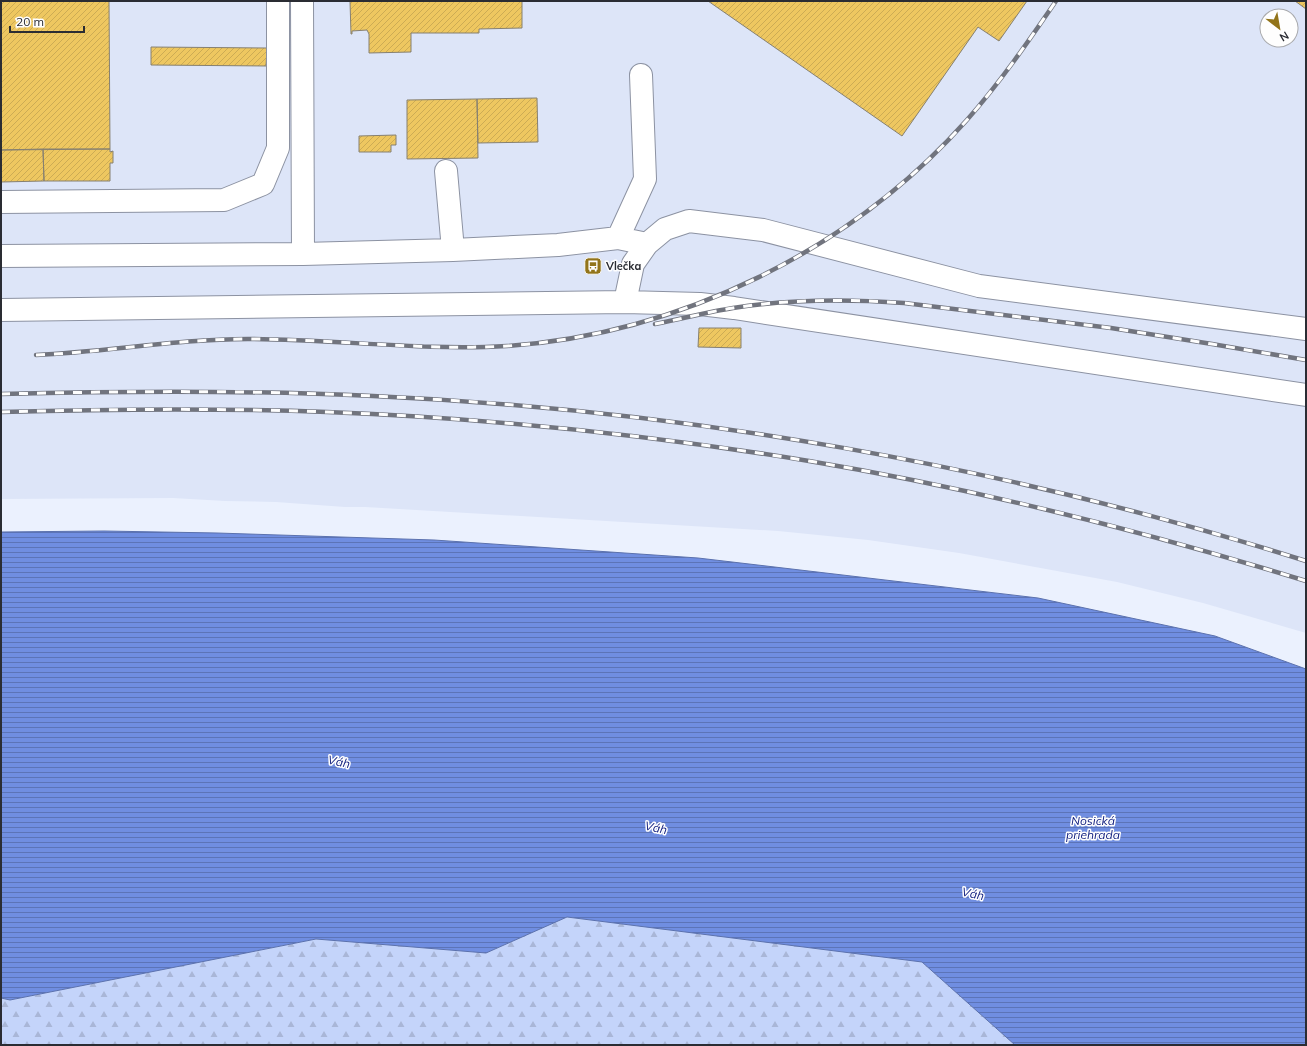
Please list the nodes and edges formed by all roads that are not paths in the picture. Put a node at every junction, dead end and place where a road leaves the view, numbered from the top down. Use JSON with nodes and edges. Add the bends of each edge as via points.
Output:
{"nodes":[{"id":1,"x":278,"y":1,"type":"edge"},
{"id":2,"x":302,"y":1,"type":"edge"},
{"id":3,"x":641,"y":75,"type":"dead end"},
{"id":4,"x":446,"y":172,"type":"dead end"},
{"id":5,"x":1,"y":202,"type":"edge"},
{"id":6,"x":618,"y":238,"type":"junction"},
{"id":7,"x":647,"y":244,"type":"junction"},
{"id":8,"x":453,"y":250,"type":"junction"},
{"id":9,"x":303,"y":254,"type":"junction"},
{"id":10,"x":1,"y":256,"type":"edge"},
{"id":11,"x":625,"y":302,"type":"junction"},
{"id":12,"x":1,"y":310,"type":"edge"},
{"id":13,"x":1306,"y":329,"type":"edge"},
{"id":14,"x":1306,"y":395,"type":"edge"}],
"edges":[{"from":1,"to":5,"type":"street","via":[[278,148],[263,184],[224,200]]},
{"from":2,"to":9,"type":"street"},
{"from":3,"to":6,"type":"street","via":[[645,179]]},
{"from":4,"to":8,"type":"street"},
{"from":6,"to":7,"type":"street"},
{"from":6,"to":8,"type":"street","via":[[558,245]]},
{"from":7,"to":11,"type":"street","via":[[633,264]]},
{"from":7,"to":13,"type":"street","via":[[665,229],[689,221],[756,229],[979,286]]},
{"from":8,"to":9,"type":"street"},
{"from":9,"to":10,"type":"street"},
{"from":11,"to":12,"type":"street"},
{"from":11,"to":14,"type":"street","via":[[700,304],[734,308]]}]}
